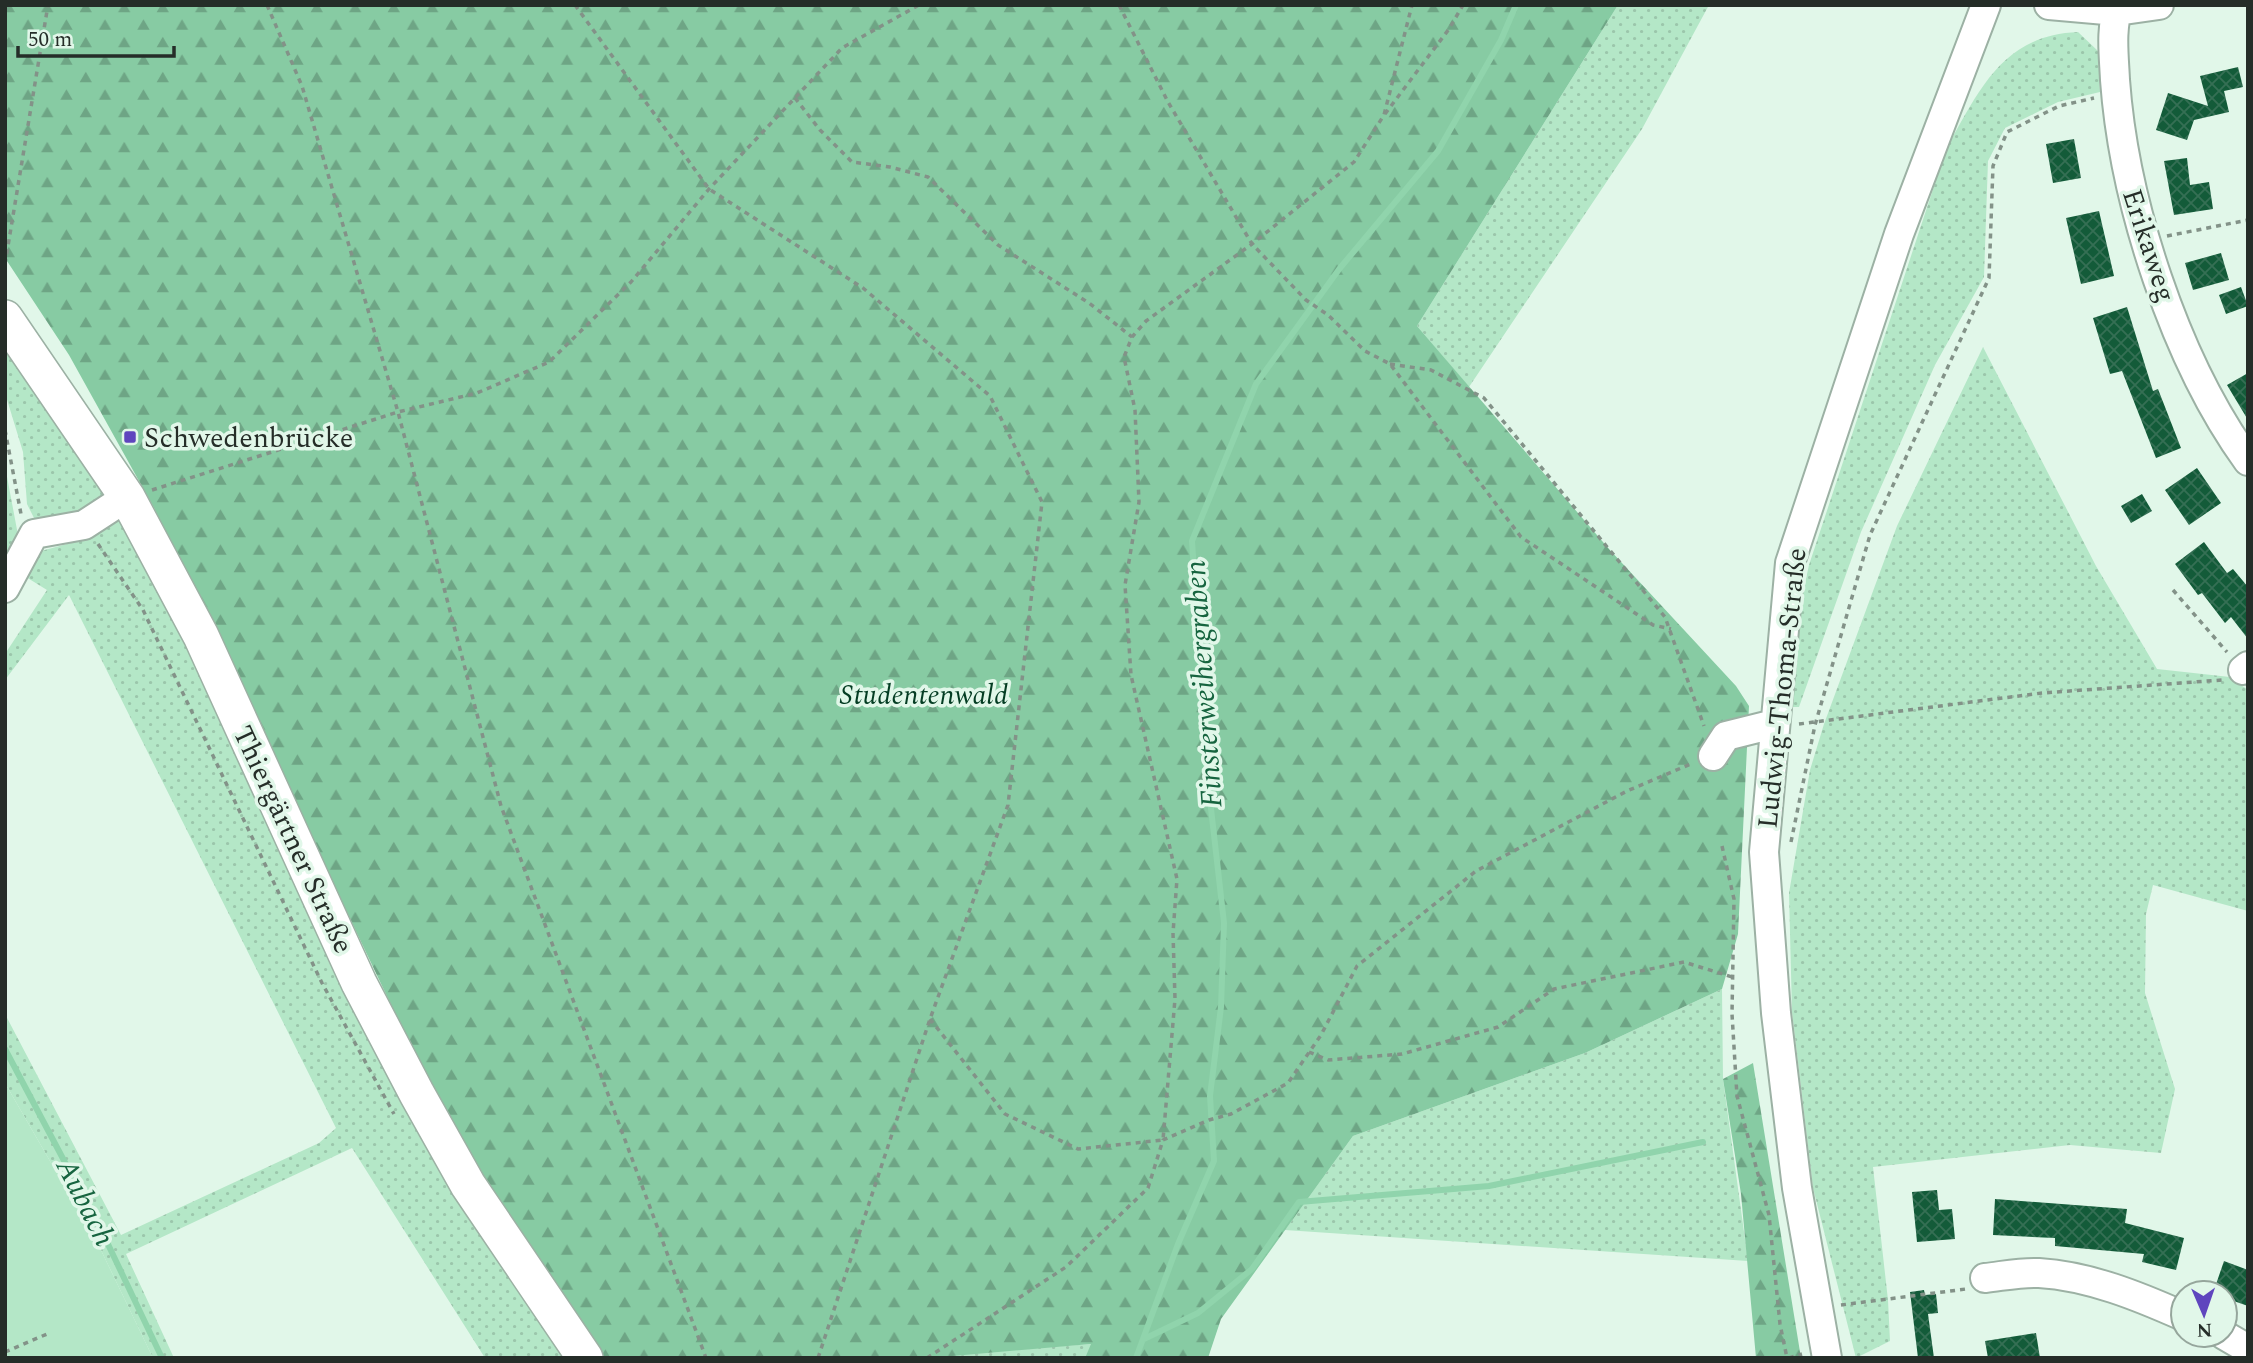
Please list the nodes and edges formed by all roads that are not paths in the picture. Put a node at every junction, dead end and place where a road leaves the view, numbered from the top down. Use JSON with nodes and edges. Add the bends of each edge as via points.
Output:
{"nodes":[{"id":1,"x":1986,"y":5,"type":"edge"},
{"id":2,"x":2049,"y":5,"type":"edge"},
{"id":3,"x":2159,"y":5,"type":"edge"},
{"id":4,"x":2118,"y":8,"type":"edge"},
{"id":5,"x":5,"y":318,"type":"edge"},
{"id":6,"x":2248,"y":461,"type":"edge"},
{"id":7,"x":127,"y":498,"type":"junction"},
{"id":8,"x":5,"y":588,"type":"edge"},
{"id":9,"x":1774,"y":724,"type":"junction"},
{"id":10,"x":1713,"y":756,"type":"road end"},
{"id":11,"x":1985,"y":1278,"type":"road end"},
{"id":12,"x":2169,"y":1311,"type":"edge"},
{"id":13,"x":1826,"y":1353,"type":"edge"},
{"id":14,"x":585,"y":1358,"type":"edge"}],
"edges":[{"from":1,"to":9,"type":"street","name":"Ludwig-Thoma-Straße","via":[[1899,233],[1790,563]]},
{"from":2,"to":4,"type":"street"},
{"from":3,"to":4,"type":"street"},
{"from":4,"to":6,"type":"street","name":"Erikaweg","via":[[2113,44],[2126,174],[2186,350]]},
{"from":5,"to":7,"type":"main road","name":"Thiergärtner Straße"},
{"from":7,"to":8,"type":"street","via":[[84,525],[34,534]]},
{"from":7,"to":14,"type":"main road","name":"Thiergärtner Straße","via":[[201,636],[359,983],[417,1094],[467,1185]]},
{"from":9,"to":10,"type":"street","via":[[1726,736]]},
{"from":9,"to":13,"type":"street","name":"Ludwig-Thoma-Straße","via":[[1764,852],[1776,1013],[1797,1188]]},
{"from":11,"to":12,"type":"street","via":[[2038,1273],[2088,1282]]}]}
